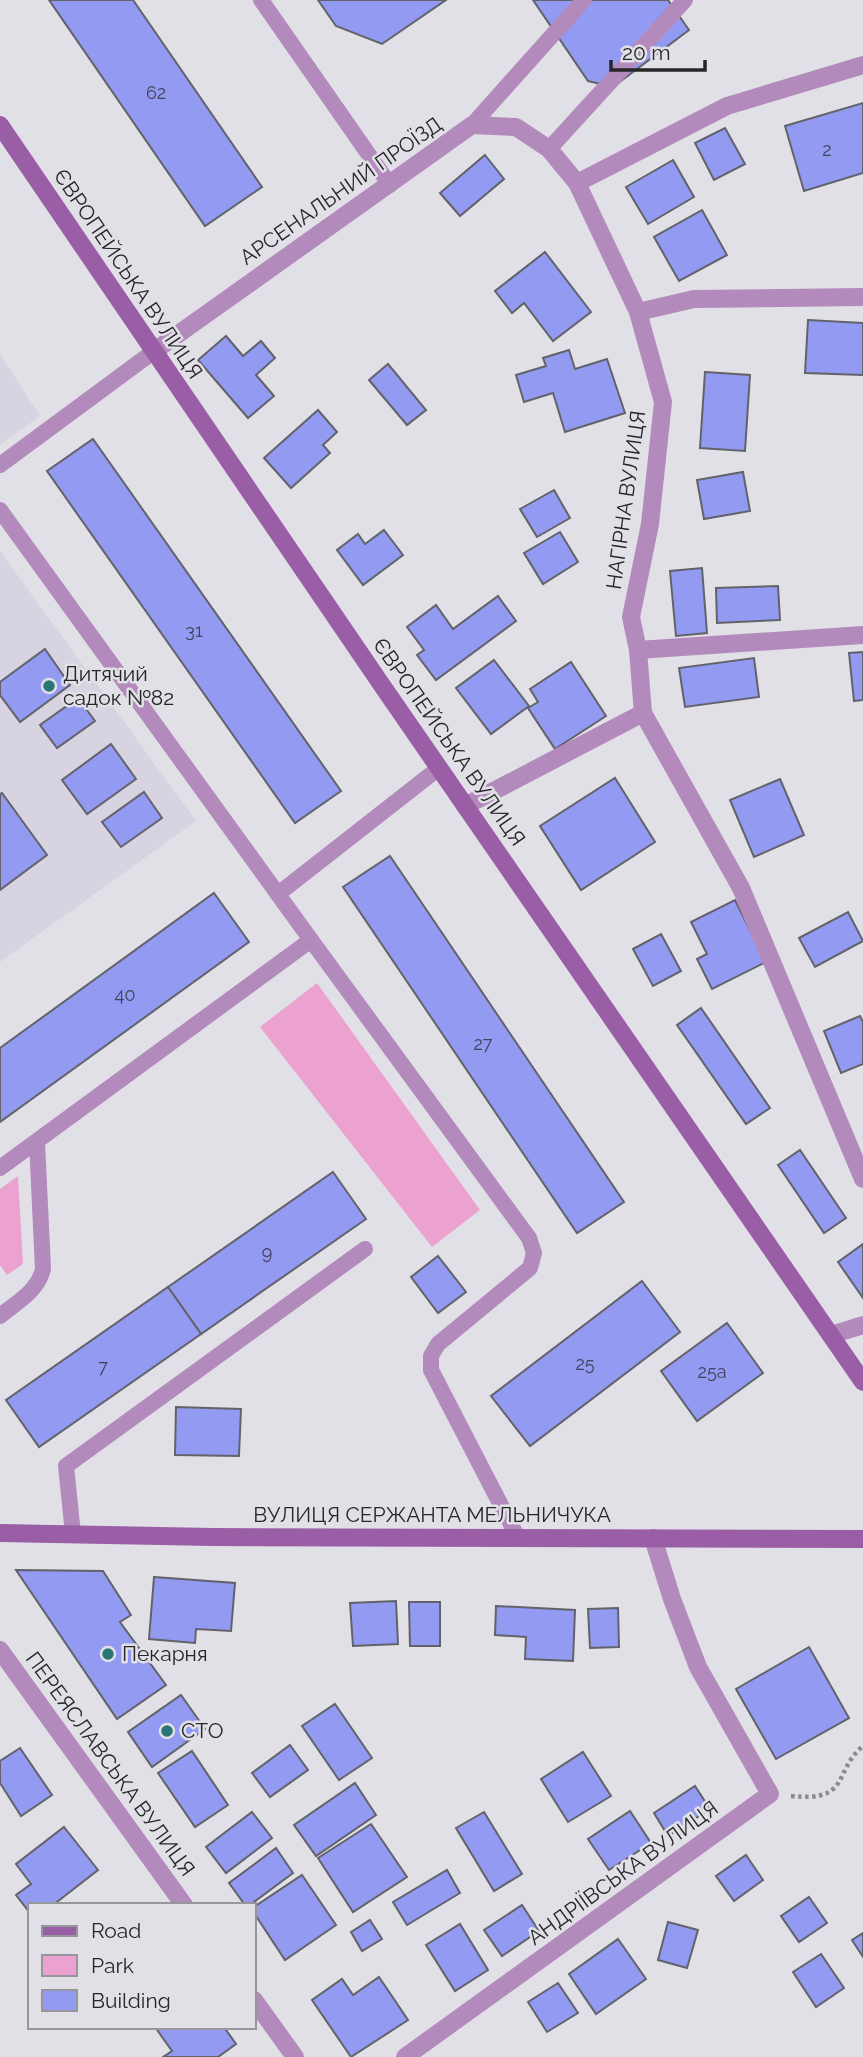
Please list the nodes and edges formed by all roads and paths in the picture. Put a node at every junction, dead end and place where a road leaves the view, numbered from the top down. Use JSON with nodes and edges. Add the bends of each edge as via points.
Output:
{"nodes":[{"id":1,"x":261,"y":0,"type":"edge"},
{"id":2,"x":584,"y":0,"type":"edge"},
{"id":3,"x":685,"y":0,"type":"edge"},
{"id":4,"x":863,"y":65,"type":"edge"},
{"id":5,"x":0,"y":125,"type":"edge"},
{"id":6,"x":472,"y":125,"type":"junction"},
{"id":7,"x":549,"y":149,"type":"junction"},
{"id":8,"x":577,"y":183,"type":"junction"},
{"id":9,"x":390,"y":185,"type":"junction"},
{"id":10,"x":863,"y":297,"type":"edge"},
{"id":11,"x":638,"y":312,"type":"junction"},
{"id":12,"x":153,"y":352,"type":"junction"},
{"id":13,"x":0,"y":465,"type":"edge"},
{"id":14,"x":0,"y":510,"type":"edge"},
{"id":15,"x":863,"y":635,"type":"edge"},
{"id":16,"x":638,"y":650,"type":"junction"},
{"id":17,"x":643,"y":713,"type":"junction"},
{"id":18,"x":439,"y":768,"type":"junction"},
{"id":19,"x":465,"y":806,"type":"junction"},
{"id":20,"x":278,"y":894,"type":"junction"},
{"id":21,"x":311,"y":940,"type":"junction"},
{"id":22,"x":37,"y":1142,"type":"junction"},
{"id":23,"x":0,"y":1168,"type":"edge"},
{"id":24,"x":863,"y":1179,"type":"edge"},
{"id":25,"x":365,"y":1249,"type":"dead end"},
{"id":26,"x":0,"y":1315,"type":"edge"},
{"id":27,"x":863,"y":1325,"type":"edge"},
{"id":28,"x":831,"y":1335,"type":"junction"},
{"id":29,"x":863,"y":1382,"type":"edge"},
{"id":30,"x":0,"y":1533,"type":"edge"},
{"id":31,"x":73,"y":1534,"type":"junction"},
{"id":32,"x":518,"y":1538,"type":"junction"},
{"id":33,"x":653,"y":1538,"type":"junction"},
{"id":34,"x":863,"y":1539,"type":"edge"},
{"id":35,"x":0,"y":1650,"type":"edge"},
{"id":36,"x":863,"y":1746,"type":"edge"},
{"id":37,"x":770,"y":1794,"type":"junction"},
{"id":38,"x":183,"y":1903,"type":"edge"},
{"id":39,"x":256,"y":2003,"type":"edge"},
{"id":40,"x":295,"y":2057,"type":"edge"},
{"id":41,"x":405,"y":2057,"type":"edge"}],
"edges":[{"from":1,"to":9,"type":"lane"},
{"from":2,"to":6,"type":"lane"},
{"from":3,"to":7,"type":"lane"},
{"from":4,"to":8,"type":"street","via":[[727,106]]},
{"from":5,"to":12,"type":"street","name":"ЄВРОПЕЙСЬКА ВУЛИЦЯ"},
{"from":6,"to":7,"type":"street","name":"АРСЕНАЛЬНИЙ ПРОЇЗД","via":[[516,127]]},
{"from":6,"to":9,"type":"street","name":"АРСЕНАЛЬНИЙ ПРОЇЗД"},
{"from":7,"to":8,"type":"street","name":"АРСЕНАЛЬНИЙ ПРОЇЗД"},
{"from":8,"to":11,"type":"street","name":"НАГІРНА ВУЛИЦЯ"},
{"from":9,"to":12,"type":"street","name":"АРСЕНАЛЬНИЙ ПРОЇЗД"},
{"from":10,"to":11,"type":"street","via":[[694,299]]},
{"from":11,"to":16,"type":"street","name":"НАГІРНА ВУЛИЦЯ","via":[[663,402],[650,524],[631,617]]},
{"from":12,"to":13,"type":"lane"},
{"from":12,"to":18,"type":"street","name":"ЄВРОПЕЙСЬКА ВУЛИЦЯ"},
{"from":14,"to":20,"type":"lane"},
{"from":15,"to":16,"type":"street"},
{"from":16,"to":17,"type":"street","name":"НАГІРНА ВУЛИЦЯ"},
{"from":17,"to":19,"type":"street"},
{"from":17,"to":24,"type":"street","name":"НАГІРНА ВУЛИЦЯ","via":[[741,888]]},
{"from":18,"to":19,"type":"street","name":"ЄВРОПЕЙСЬКА ВУЛИЦЯ"},
{"from":18,"to":20,"type":"lane"},
{"from":19,"to":28,"type":"street","name":"ЄВРОПЕЙСЬКА ВУЛИЦЯ"},
{"from":20,"to":21,"type":"lane"},
{"from":21,"to":22,"type":"lane"},
{"from":21,"to":32,"type":"lane","via":[[529,1238],[534,1253],[530,1268],[438,1343],[431,1356],[431,1370]]},
{"from":22,"to":23,"type":"lane"},
{"from":22,"to":26,"type":"lane","via":[[43,1269],[35,1288]]},
{"from":25,"to":31,"type":"lane","via":[[66,1466]]},
{"from":27,"to":28,"type":"street"},
{"from":28,"to":29,"type":"street","name":"ЄВРОПЕЙСЬКА ВУЛИЦЯ"},
{"from":30,"to":31,"type":"street","name":"ВУЛИЦЯ СЕРЖАНТА МЕЛЬНИЧУКА"},
{"from":31,"to":32,"type":"street","name":"ВУЛИЦЯ СЕРЖАНТА МЕЛЬНИЧУКА"},
{"from":32,"to":33,"type":"street","name":"ВУЛИЦЯ СЕРЖАНТА МЕЛЬНИЧУКА"},
{"from":33,"to":34,"type":"street","name":"ВУЛИЦЯ СЕРЖАНТА МЕЛЬНИЧУКА"},
{"from":33,"to":37,"type":"street","via":[[698,1667]]},
{"from":35,"to":38,"type":"street","name":"ПЕРЕЯСЛАВСЬКА ВУЛИЦЯ"},
{"from":36,"to":37,"type":"path","via":[[833,1790],[816,1797]]},
{"from":37,"to":41,"type":"street","name":"АНДРІЇВСЬКА ВУЛИЦЯ"},
{"from":39,"to":40,"type":"street"}]}
